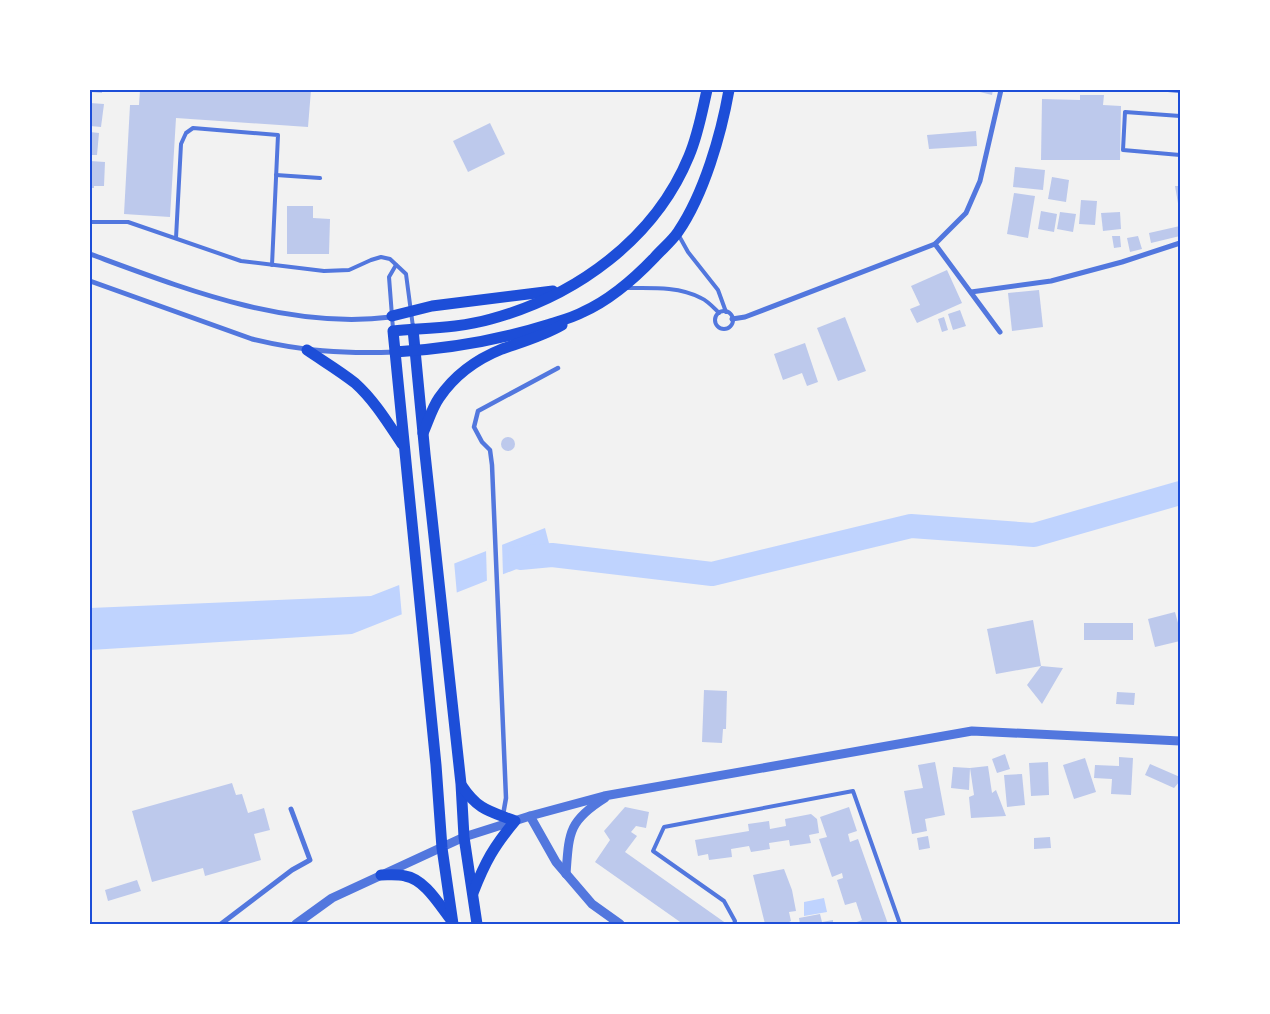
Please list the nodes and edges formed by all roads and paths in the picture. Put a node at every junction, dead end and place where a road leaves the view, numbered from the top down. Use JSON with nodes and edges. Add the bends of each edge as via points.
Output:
{"nodes":[{"id":1,"x":707,"y":90,"type":"edge"},
{"id":2,"x":729,"y":90,"type":"edge"},
{"id":3,"x":740,"y":90,"type":"edge"},
{"id":4,"x":1001,"y":90,"type":"edge"},
{"id":5,"x":1168,"y":90,"type":"edge"},
{"id":6,"x":1180,"y":91,"type":"edge"},
{"id":7,"x":726,"y":105,"type":"junction"},
{"id":8,"x":1180,"y":116,"type":"edge"},
{"id":9,"x":1180,"y":156,"type":"edge"},
{"id":10,"x":276,"y":175,"type":"junction"},
{"id":11,"x":320,"y":178,"type":"dead end"},
{"id":12,"x":90,"y":222,"type":"edge"},
{"id":13,"x":678,"y":232,"type":"junction"},
{"id":14,"x":176,"y":238,"type":"junction"},
{"id":15,"x":1180,"y":243,"type":"edge"},
{"id":16,"x":935,"y":244,"type":"junction"},
{"id":17,"x":90,"y":254,"type":"edge"},
{"id":18,"x":272,"y":265,"type":"junction"},
{"id":19,"x":396,"y":265,"type":"junction"},
{"id":20,"x":90,"y":281,"type":"edge"},
{"id":21,"x":622,"y":288,"type":"junction"},
{"id":22,"x":567,"y":289,"type":"junction"},
{"id":23,"x":971,"y":292,"type":"junction"},
{"id":24,"x":411,"y":312,"type":"junction"},
{"id":25,"x":584,"y":312,"type":"junction"},
{"id":26,"x":726,"y":312,"type":"junction"},
{"id":27,"x":719,"y":313,"type":"junction"},
{"id":28,"x":392,"y":316,"type":"junction"},
{"id":29,"x":732,"y":319,"type":"junction"},
{"id":30,"x":413,"y":330,"type":"junction"},
{"id":31,"x":393,"y":331,"type":"junction"},
{"id":32,"x":1000,"y":332,"type":"dead end"},
{"id":33,"x":307,"y":350,"type":"junction"},
{"id":34,"x":415,"y":351,"type":"junction"},
{"id":35,"x":395,"y":352,"type":"junction"},
{"id":36,"x":558,"y":368,"type":"dead end"},
{"id":37,"x":423,"y":435,"type":"junction"},
{"id":38,"x":404,"y":452,"type":"junction"},
{"id":39,"x":1180,"y":741,"type":"edge"},
{"id":40,"x":461,"y":784,"type":"junction"},
{"id":41,"x":612,"y":794,"type":"junction"},
{"id":42,"x":291,"y":809,"type":"dead end"},
{"id":43,"x":530,"y":816,"type":"junction"},
{"id":44,"x":503,"y":817,"type":"junction"},
{"id":45,"x":515,"y":821,"type":"junction"},
{"id":46,"x":464,"y":837,"type":"junction"},
{"id":47,"x":442,"y":848,"type":"junction"},
{"id":48,"x":566,"y":874,"type":"junction"},
{"id":49,"x":381,"y":875,"type":"junction"},
{"id":50,"x":473,"y":894,"type":"junction"},
{"id":51,"x":453,"y":923,"type":"edge"},
{"id":52,"x":221,"y":924,"type":"edge"},
{"id":53,"x":296,"y":924,"type":"edge"},
{"id":54,"x":477,"y":924,"type":"edge"},
{"id":55,"x":620,"y":924,"type":"edge"},
{"id":56,"x":734,"y":924,"type":"edge"},
{"id":57,"x":900,"y":924,"type":"edge"}],
"edges":[{"from":1,"to":22,"type":"main road","via":[[692,149],[665,202],[640,233],[616,255]]},
{"from":2,"to":7,"type":"main road"},
{"from":3,"to":7,"type":"main road"},
{"from":4,"to":16,"type":"street","via":[[980,181],[966,213]]},
{"from":5,"to":6,"type":"lane"},
{"from":7,"to":13,"type":"main road","via":[[713,158]]},
{"from":8,"to":9,"type":"lane","via":[[1125,112],[1123,150]]},
{"from":10,"to":11,"type":"lane"},
{"from":10,"to":14,"type":"lane","via":[[278,135],[193,128],[186,133],[181,144]]},
{"from":10,"to":18,"type":"lane"},
{"from":12,"to":14,"type":"lane","via":[[128,222]]},
{"from":13,"to":21,"type":"main road"},
{"from":13,"to":26,"type":"lane","via":[[688,252],[718,290]]},
{"from":14,"to":18,"type":"lane","via":[[241,260]]},
{"from":15,"to":23,"type":"street","via":[[1051,281]]},
{"from":16,"to":23,"type":"street"},
{"from":16,"to":29,"type":"street","via":[[745,317]]},
{"from":17,"to":28,"type":"street","via":[[251,307],[329,318]]},
{"from":18,"to":19,"type":"lane","via":[[338,271],[381,257]]},
{"from":19,"to":24,"type":"lane","via":[[406,274]]},
{"from":19,"to":28,"type":"lane","via":[[389,277]]},
{"from":20,"to":33,"type":"street","via":[[252,339]]},
{"from":21,"to":25,"type":"main road"},
{"from":21,"to":27,"type":"lane","via":[[674,290],[698,296]]},
{"from":22,"to":24,"type":"main road","via":[[432,306]]},
{"from":22,"to":30,"type":"main road","via":[[490,319]]},
{"from":23,"to":32,"type":"street"},
{"from":24,"to":28,"type":"main road"},
{"from":24,"to":30,"type":"lane"},
{"from":25,"to":34,"type":"main road","via":[[493,340]]},
{"from":25,"to":37,"type":"main road","via":[[552,331],[499,350],[468,368],[438,400]]},
{"from":26,"to":27,"type":"lane"},
{"from":26,"to":29,"type":"lane"},
{"from":27,"to":29,"type":"lane","via":[[715,322],[722,329],[731,325]]},
{"from":28,"to":31,"type":"lane"},
{"from":30,"to":31,"type":"main road"},
{"from":30,"to":34,"type":"main road"},
{"from":31,"to":35,"type":"main road"},
{"from":33,"to":35,"type":"street"},
{"from":33,"to":38,"type":"main road","via":[[365,394]]},
{"from":34,"to":35,"type":"main road"},
{"from":34,"to":37,"type":"main road"},
{"from":35,"to":38,"type":"main road"},
{"from":36,"to":44,"type":"street","via":[[478,411],[474,426],[490,450],[492,465],[506,798]]},
{"from":37,"to":40,"type":"main road"},
{"from":38,"to":47,"type":"main road"},
{"from":39,"to":41,"type":"street","via":[[972,731]]},
{"from":40,"to":44,"type":"main road","via":[[471,799],[487,811]]},
{"from":40,"to":46,"type":"main road"},
{"from":41,"to":43,"type":"street"},
{"from":41,"to":48,"type":"street","via":[[588,808],[575,823],[568,841]]},
{"from":42,"to":52,"type":"street","via":[[310,860]]},
{"from":43,"to":45,"type":"street"},
{"from":43,"to":48,"type":"street"},
{"from":44,"to":45,"type":"main road"},
{"from":45,"to":46,"type":"street"},
{"from":45,"to":50,"type":"main road","via":[[486,862]]},
{"from":46,"to":47,"type":"street"},
{"from":46,"to":50,"type":"main road"},
{"from":47,"to":49,"type":"street"},
{"from":47,"to":51,"type":"main road"},
{"from":48,"to":55,"type":"street","via":[[592,904]]},
{"from":49,"to":51,"type":"main road","via":[[414,879],[423,885]]},
{"from":49,"to":53,"type":"street","via":[[332,898]]},
{"from":50,"to":54,"type":"main road"},
{"from":56,"to":57,"type":"lane","via":[[724,901],[653,851],[664,827],[853,791]]}]}
